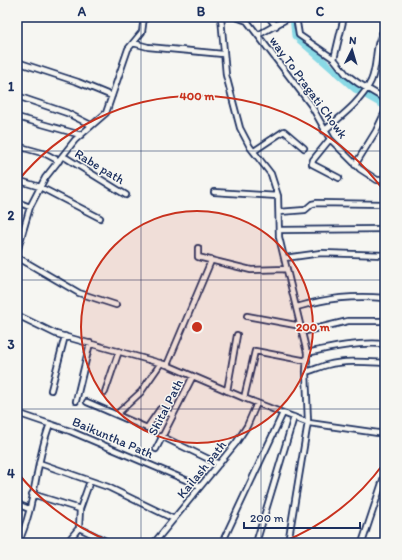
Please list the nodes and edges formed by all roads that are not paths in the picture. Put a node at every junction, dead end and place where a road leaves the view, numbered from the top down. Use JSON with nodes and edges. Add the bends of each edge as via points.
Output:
{"nodes":[{"id":1,"x":144,"y":17,"type":"edge"},
{"id":2,"x":221,"y":17,"type":"edge"},
{"id":3,"x":236,"y":17,"type":"edge"},
{"id":4,"x":269,"y":17,"type":"edge"},
{"id":5,"x":290,"y":17,"type":"edge"},
{"id":6,"x":296,"y":17,"type":"edge"},
{"id":7,"x":344,"y":17,"type":"edge"},
{"id":8,"x":276,"y":26,"type":"junction"},
{"id":9,"x":385,"y":28,"type":"edge"},
{"id":10,"x":258,"y":35,"type":"junction"},
{"id":11,"x":133,"y":43,"type":"junction"},
{"id":12,"x":223,"y":54,"type":"junction"},
{"id":13,"x":334,"y":59,"type":"junction"},
{"id":14,"x":17,"y":62,"type":"edge"},
{"id":15,"x":367,"y":88,"type":"junction"},
{"id":16,"x":17,"y":96,"type":"edge"},
{"id":17,"x":112,"y":96,"type":"junction"},
{"id":18,"x":385,"y":98,"type":"edge"},
{"id":19,"x":385,"y":112,"type":"edge"},
{"id":20,"x":17,"y":117,"type":"edge"},
{"id":21,"x":91,"y":125,"type":"junction"},
{"id":22,"x":324,"y":131,"type":"junction"},
{"id":23,"x":81,"y":135,"type":"junction"},
{"id":24,"x":330,"y":139,"type":"junction"},
{"id":25,"x":17,"y":146,"type":"edge"},
{"id":26,"x":304,"y":148,"type":"dead end"},
{"id":27,"x":254,"y":151,"type":"junction"},
{"id":28,"x":63,"y":156,"type":"junction"},
{"id":29,"x":59,"y":161,"type":"junction"},
{"id":30,"x":355,"y":165,"type":"junction"},
{"id":31,"x":339,"y":178,"type":"dead end"},
{"id":32,"x":17,"y":180,"type":"edge"},
{"id":33,"x":385,"y":180,"type":"edge"},
{"id":34,"x":40,"y":187,"type":"junction"},
{"id":35,"x":214,"y":192,"type":"dead end"},
{"id":36,"x":126,"y":195,"type":"dead end"},
{"id":37,"x":278,"y":196,"type":"junction"},
{"id":38,"x":17,"y":202,"type":"edge"},
{"id":39,"x":385,"y":204,"type":"edge"},
{"id":40,"x":30,"y":207,"type":"junction"},
{"id":41,"x":280,"y":212,"type":"junction"},
{"id":42,"x":100,"y":218,"type":"dead end"},
{"id":43,"x":385,"y":229,"type":"edge"},
{"id":44,"x":279,"y":230,"type":"junction"},
{"id":45,"x":198,"y":248,"type":"dead end"},
{"id":46,"x":17,"y":252,"type":"edge"},
{"id":47,"x":385,"y":255,"type":"edge"},
{"id":48,"x":17,"y":257,"type":"edge"},
{"id":49,"x":285,"y":258,"type":"junction"},
{"id":50,"x":211,"y":261,"type":"junction"},
{"id":51,"x":287,"y":269,"type":"junction"},
{"id":52,"x":385,"y":298,"type":"edge"},
{"id":53,"x":116,"y":305,"type":"dead end"},
{"id":54,"x":297,"y":307,"type":"junction"},
{"id":55,"x":17,"y":315,"type":"edge"},
{"id":56,"x":247,"y":316,"type":"dead end"},
{"id":57,"x":385,"y":321,"type":"edge"},
{"id":58,"x":301,"y":326,"type":"junction"},
{"id":59,"x":302,"y":332,"type":"junction"},
{"id":60,"x":65,"y":336,"type":"junction"},
{"id":61,"x":237,"y":336,"type":"dead end"},
{"id":62,"x":90,"y":343,"type":"junction"},
{"id":63,"x":385,"y":344,"type":"edge"},
{"id":64,"x":119,"y":351,"type":"junction"},
{"id":65,"x":307,"y":353,"type":"junction"},
{"id":66,"x":307,"y":361,"type":"junction"},
{"id":67,"x":161,"y":363,"type":"junction"},
{"id":68,"x":385,"y":364,"type":"edge"},
{"id":69,"x":167,"y":365,"type":"junction"},
{"id":70,"x":306,"y":372,"type":"junction"},
{"id":71,"x":193,"y":376,"type":"junction"},
{"id":72,"x":51,"y":390,"type":"dead end"},
{"id":73,"x":227,"y":391,"type":"junction"},
{"id":74,"x":106,"y":392,"type":"dead end"},
{"id":75,"x":244,"y":398,"type":"junction"},
{"id":76,"x":76,"y":401,"type":"dead end"},
{"id":77,"x":87,"y":402,"type":"dead end"},
{"id":78,"x":257,"y":403,"type":"junction"},
{"id":79,"x":17,"y":413,"type":"edge"},
{"id":80,"x":283,"y":413,"type":"junction"},
{"id":81,"x":117,"y":414,"type":"junction"},
{"id":82,"x":173,"y":415,"type":"junction"},
{"id":83,"x":294,"y":417,"type":"junction"},
{"id":84,"x":308,"y":422,"type":"junction"},
{"id":85,"x":50,"y":424,"type":"junction"},
{"id":86,"x":385,"y":434,"type":"edge"},
{"id":87,"x":161,"y":436,"type":"junction"},
{"id":88,"x":156,"y":449,"type":"dead end"},
{"id":89,"x":39,"y":463,"type":"junction"},
{"id":90,"x":219,"y":464,"type":"junction"},
{"id":91,"x":385,"y":474,"type":"edge"},
{"id":92,"x":90,"y":481,"type":"junction"},
{"id":93,"x":200,"y":486,"type":"junction"},
{"id":94,"x":32,"y":494,"type":"junction"},
{"id":95,"x":17,"y":504,"type":"edge"},
{"id":96,"x":29,"y":509,"type":"junction"},
{"id":97,"x":80,"y":509,"type":"junction"},
{"id":98,"x":174,"y":519,"type":"junction"},
{"id":99,"x":79,"y":528,"type":"junction"},
{"id":100,"x":18,"y":543,"type":"edge"},
{"id":101,"x":73,"y":543,"type":"edge"},
{"id":102,"x":110,"y":543,"type":"edge"},
{"id":103,"x":154,"y":543,"type":"edge"},
{"id":104,"x":222,"y":543,"type":"edge"},
{"id":105,"x":256,"y":543,"type":"edge"},
{"id":106,"x":288,"y":543,"type":"edge"},
{"id":107,"x":362,"y":543,"type":"edge"}],
"edges":[{"from":1,"to":11,"type":"street","via":[[142,32]]},
{"from":2,"to":12,"type":"street"},
{"from":3,"to":10,"type":"street","name":"way To Pragati Chowk","via":[[248,21]]},
{"from":4,"to":8,"type":"street"},
{"from":5,"to":8,"type":"street"},
{"from":6,"to":13,"type":"street","via":[[299,35]]},
{"from":7,"to":13,"type":"street"},
{"from":8,"to":10,"type":"street"},
{"from":9,"to":15,"type":"street","via":[[376,45],[376,60]]},
{"from":10,"to":22,"type":"street","name":"way To Pragati Chowk","via":[[311,105]]},
{"from":11,"to":12,"type":"street","via":[[148,47]]},
{"from":11,"to":17,"type":"street","via":[[128,49]]},
{"from":12,"to":27,"type":"street","via":[[240,128]]},
{"from":13,"to":15,"type":"street","via":[[346,74]]},
{"from":14,"to":17,"type":"street"},
{"from":15,"to":18,"type":"street"},
{"from":15,"to":22,"type":"street","via":[[358,101]]},
{"from":16,"to":21,"type":"street","via":[[67,113]]},
{"from":17,"to":21,"type":"street","via":[[106,113]]},
{"from":19,"to":30,"type":"street"},
{"from":20,"to":23,"type":"street"},
{"from":21,"to":23,"type":"street"},
{"from":22,"to":24,"type":"street","name":"way To Pragati Chowk"},
{"from":23,"to":28,"type":"street"},
{"from":24,"to":30,"type":"street","name":"way To Pragati Chowk"},
{"from":24,"to":31,"type":"street","via":[[312,164]]},
{"from":25,"to":29,"type":"street","via":[[46,154]]},
{"from":26,"to":27,"type":"street","via":[[284,131]]},
{"from":27,"to":37,"type":"street","via":[[271,174]]},
{"from":28,"to":29,"type":"street"},
{"from":28,"to":36,"type":"street","name":"Rabe path"},
{"from":29,"to":34,"type":"street"},
{"from":30,"to":33,"type":"street","name":"way To Pragati Chowk","via":[[377,180]]},
{"from":32,"to":34,"type":"street"},
{"from":34,"to":40,"type":"street"},
{"from":34,"to":42,"type":"street"},
{"from":35,"to":37,"type":"street"},
{"from":37,"to":41,"type":"street"},
{"from":38,"to":40,"type":"street"},
{"from":39,"to":41,"type":"street","via":[[317,203],[305,210]]},
{"from":40,"to":46,"type":"street"},
{"from":41,"to":44,"type":"street"},
{"from":43,"to":44,"type":"street"},
{"from":44,"to":49,"type":"street"},
{"from":45,"to":50,"type":"street","via":[[198,257]]},
{"from":47,"to":49,"type":"street","via":[[321,253]]},
{"from":48,"to":53,"type":"street","via":[[79,293]]},
{"from":49,"to":51,"type":"street"},
{"from":50,"to":51,"type":"street","via":[[252,270]]},
{"from":50,"to":69,"type":"street"},
{"from":51,"to":54,"type":"street"},
{"from":52,"to":54,"type":"street","via":[[352,296]]},
{"from":54,"to":58,"type":"street"},
{"from":55,"to":60,"type":"street","via":[[37,326]]},
{"from":56,"to":58,"type":"street"},
{"from":57,"to":59,"type":"street","via":[[348,321]]},
{"from":58,"to":59,"type":"street"},
{"from":59,"to":65,"type":"street"},
{"from":60,"to":62,"type":"street"},
{"from":60,"to":72,"type":"street"},
{"from":61,"to":73,"type":"street"},
{"from":62,"to":64,"type":"street"},
{"from":62,"to":76,"type":"street"},
{"from":63,"to":65,"type":"street","via":[[349,344]]},
{"from":64,"to":67,"type":"street"},
{"from":64,"to":74,"type":"street"},
{"from":65,"to":66,"type":"street"},
{"from":66,"to":70,"type":"street"},
{"from":66,"to":75,"type":"street","via":[[255,351]]},
{"from":67,"to":69,"type":"street"},
{"from":67,"to":81,"type":"street","via":[[141,392]]},
{"from":68,"to":70,"type":"street","via":[[344,362]]},
{"from":69,"to":71,"type":"street"},
{"from":70,"to":84,"type":"street"},
{"from":71,"to":73,"type":"street"},
{"from":71,"to":82,"type":"street","name":"Shital Path"},
{"from":73,"to":75,"type":"street"},
{"from":75,"to":78,"type":"street"},
{"from":77,"to":81,"type":"street"},
{"from":78,"to":80,"type":"street"},
{"from":78,"to":90,"type":"street","name":"Kailash path","via":[[247,426]]},
{"from":79,"to":85,"type":"street","name":"Baikuntha Path"},
{"from":80,"to":83,"type":"street"},
{"from":80,"to":104,"type":"street"},
{"from":81,"to":82,"type":"street","via":[[147,428],[160,409]]},
{"from":82,"to":87,"type":"street","name":"Shital Path"},
{"from":83,"to":84,"type":"street"},
{"from":83,"to":105,"type":"street"},
{"from":84,"to":86,"type":"street"},
{"from":84,"to":106,"type":"street"},
{"from":85,"to":89,"type":"street","via":[[43,440]]},
{"from":85,"to":93,"type":"street","name":"Baikuntha Path"},
{"from":87,"to":88,"type":"street","name":"Shital Path"},
{"from":87,"to":90,"type":"street"},
{"from":89,"to":92,"type":"street"},
{"from":89,"to":94,"type":"street"},
{"from":90,"to":93,"type":"street","name":"Kailash path"},
{"from":91,"to":107,"type":"street"},
{"from":92,"to":97,"type":"street"},
{"from":92,"to":98,"type":"street"},
{"from":93,"to":98,"type":"street","name":"Kailash path"},
{"from":94,"to":96,"type":"street"},
{"from":94,"to":97,"type":"street"},
{"from":95,"to":96,"type":"street"},
{"from":96,"to":100,"type":"street"},
{"from":97,"to":99,"type":"street"},
{"from":98,"to":103,"type":"street","name":"Kailash path"},
{"from":99,"to":101,"type":"street","via":[[70,537],[69,540]]},
{"from":99,"to":102,"type":"street"}]}
